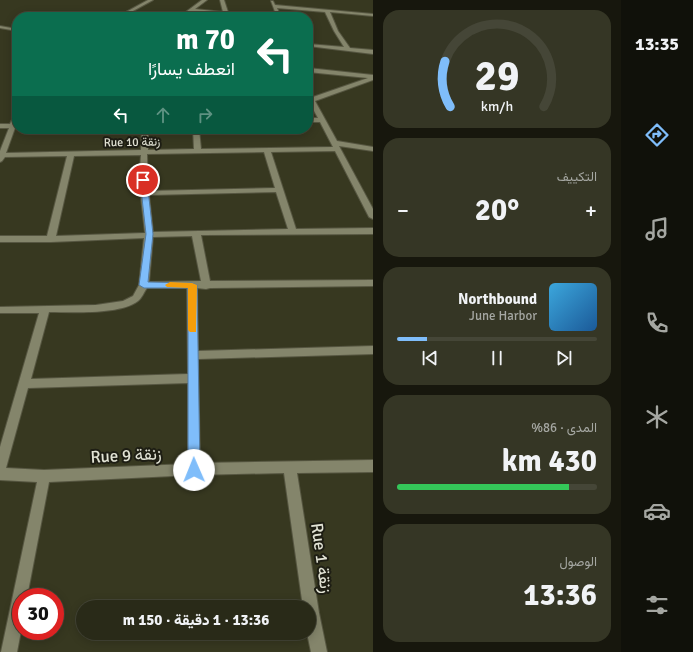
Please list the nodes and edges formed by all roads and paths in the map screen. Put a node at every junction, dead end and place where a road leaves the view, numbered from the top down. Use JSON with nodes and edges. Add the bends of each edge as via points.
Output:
{"nodes":[{"id":1,"x":151,"y":0,"type":"edge"},
{"id":2,"x":205,"y":0,"type":"edge"},
{"id":3,"x":222,"y":0,"type":"edge"},
{"id":4,"x":271,"y":0,"type":"edge"},
{"id":5,"x":274,"y":6,"type":"junction"},
{"id":6,"x":191,"y":10,"type":"junction"},
{"id":7,"x":327,"y":11,"type":"junction"},
{"id":8,"x":128,"y":12,"type":"edge"},
{"id":9,"x":188,"y":12,"type":"edge"},
{"id":10,"x":208,"y":12,"type":"edge"},
{"id":11,"x":225,"y":12,"type":"edge"},
{"id":12,"x":277,"y":12,"type":"edge"},
{"id":13,"x":373,"y":15,"type":"edge"},
{"id":14,"x":0,"y":27,"type":"edge"},
{"id":15,"x":12,"y":29,"type":"edge"},
{"id":16,"x":313,"y":46,"type":"edge"},
{"id":17,"x":348,"y":49,"type":"junction"},
{"id":18,"x":373,"y":52,"type":"edge"},
{"id":19,"x":313,"y":71,"type":"edge"},
{"id":20,"x":373,"y":78,"type":"edge"},
{"id":21,"x":313,"y":99,"type":"edge"},
{"id":22,"x":313,"y":104,"type":"edge"},
{"id":23,"x":313,"y":120,"type":"edge"},
{"id":24,"x":322,"y":120,"type":"junction"},
{"id":25,"x":0,"y":126,"type":"edge"},
{"id":26,"x":12,"y":126,"type":"edge"},
{"id":27,"x":12,"y":133,"type":"edge"},
{"id":28,"x":145,"y":134,"type":"edge"},
{"id":29,"x":196,"y":134,"type":"edge"},
{"id":30,"x":334,"y":142,"type":"junction"},
{"id":31,"x":373,"y":149,"type":"edge"},
{"id":32,"x":337,"y":150,"type":"junction"},
{"id":33,"x":267,"y":151,"type":"junction"},
{"id":34,"x":198,"y":152,"type":"junction"},
{"id":35,"x":143,"y":153,"type":"junction"},
{"id":36,"x":71,"y":154,"type":"junction"},
{"id":37,"x":1,"y":157,"type":"edge"},
{"id":38,"x":280,"y":190,"type":"junction"},
{"id":39,"x":145,"y":193,"type":"junction"},
{"id":40,"x":371,"y":209,"type":"edge"},
{"id":41,"x":373,"y":218,"type":"edge"},
{"id":42,"x":373,"y":231,"type":"edge"},
{"id":43,"x":293,"y":232,"type":"junction"},
{"id":44,"x":196,"y":233,"type":"junction"},
{"id":45,"x":149,"y":234,"type":"junction"},
{"id":46,"x":0,"y":239,"type":"edge"},
{"id":47,"x":51,"y":239,"type":"junction"},
{"id":48,"x":373,"y":283,"type":"edge"},
{"id":49,"x":144,"y":285,"type":"junction"},
{"id":50,"x":192,"y":285,"type":"junction"},
{"id":51,"x":206,"y":286,"type":"junction"},
{"id":52,"x":45,"y":308,"type":"junction"},
{"id":53,"x":0,"y":310,"type":"edge"},
{"id":54,"x":373,"y":350,"type":"edge"},
{"id":55,"x":193,"y":355,"type":"junction"},
{"id":56,"x":193,"y":378,"type":"junction"},
{"id":57,"x":24,"y":384,"type":"junction"},
{"id":58,"x":373,"y":466,"type":"edge"},
{"id":59,"x":0,"y":469,"type":"edge"},
{"id":60,"x":290,"y":469,"type":"junction"},
{"id":61,"x":194,"y":470,"type":"junction"},
{"id":62,"x":0,"y":474,"type":"edge"},
{"id":63,"x":44,"y":476,"type":"junction"},
{"id":64,"x":9,"y":652,"type":"edge"},
{"id":65,"x":319,"y":652,"type":"edge"}],
"edges":[{"from":1,"to":8,"type":"street"},
{"from":2,"to":6,"type":"street"},
{"from":3,"to":11,"type":"street"},
{"from":4,"to":5,"type":"street"},
{"from":5,"to":7,"type":"street"},
{"from":5,"to":12,"type":"street"},
{"from":6,"to":9,"type":"street"},
{"from":6,"to":10,"type":"street"},
{"from":7,"to":13,"type":"street"},
{"from":7,"to":17,"type":"street"},
{"from":14,"to":15,"type":"street"},
{"from":16,"to":17,"type":"street"},
{"from":17,"to":18,"type":"street"},
{"from":19,"to":20,"type":"street"},
{"from":20,"to":21,"type":"street"},
{"from":22,"to":24,"type":"street"},
{"from":23,"to":24,"type":"street"},
{"from":24,"to":30,"type":"street"},
{"from":25,"to":26,"type":"street"},
{"from":27,"to":37,"type":"street"},
{"from":28,"to":35,"type":"street"},
{"from":29,"to":34,"type":"street"},
{"from":30,"to":31,"type":"street"},
{"from":30,"to":32,"type":"street"},
{"from":32,"to":33,"type":"street","name":"Rue 10 زنقة"},
{"from":32,"to":40,"type":"street"},
{"from":33,"to":34,"type":"street","name":"Rue 10 زنقة"},
{"from":33,"to":38,"type":"street"},
{"from":34,"to":35,"type":"street","name":"Rue 10 زنقة"},
{"from":35,"to":36,"type":"street","name":"Rue 10 زنقة"},
{"from":35,"to":39,"type":"street"},
{"from":36,"to":37,"type":"street","name":"Rue 10 زنقة"},
{"from":36,"to":47,"type":"street"},
{"from":38,"to":39,"type":"street"},
{"from":38,"to":43,"type":"street"},
{"from":39,"to":45,"type":"street"},
{"from":40,"to":41,"type":"street"},
{"from":42,"to":43,"type":"street"},
{"from":43,"to":44,"type":"street"},
{"from":44,"to":45,"type":"street"},
{"from":44,"to":51,"type":"street"},
{"from":45,"to":47,"type":"street"},
{"from":45,"to":49,"type":"street"},
{"from":46,"to":47,"type":"street"},
{"from":48,"to":51,"type":"street"},
{"from":49,"to":50,"type":"street"},
{"from":49,"to":52,"type":"street","via":[[136,298],[125,304],[96,308]]},
{"from":50,"to":51,"type":"street"},
{"from":50,"to":55,"type":"street"},
{"from":52,"to":53,"type":"street"},
{"from":52,"to":57,"type":"street"},
{"from":54,"to":55,"type":"street"},
{"from":55,"to":56,"type":"street"},
{"from":56,"to":57,"type":"street"},
{"from":56,"to":61,"type":"street"},
{"from":57,"to":59,"type":"street"},
{"from":58,"to":60,"type":"street","name":"Rue 9 زنقة"},
{"from":60,"to":61,"type":"street","name":"Rue 9 زنقة"},
{"from":60,"to":65,"type":"street","name":"Rue 1 زنقة"},
{"from":61,"to":63,"type":"street","name":"Rue 9 زنقة"},
{"from":62,"to":63,"type":"street","name":"Rue 9 زنقة"},
{"from":63,"to":64,"type":"street"}]}
